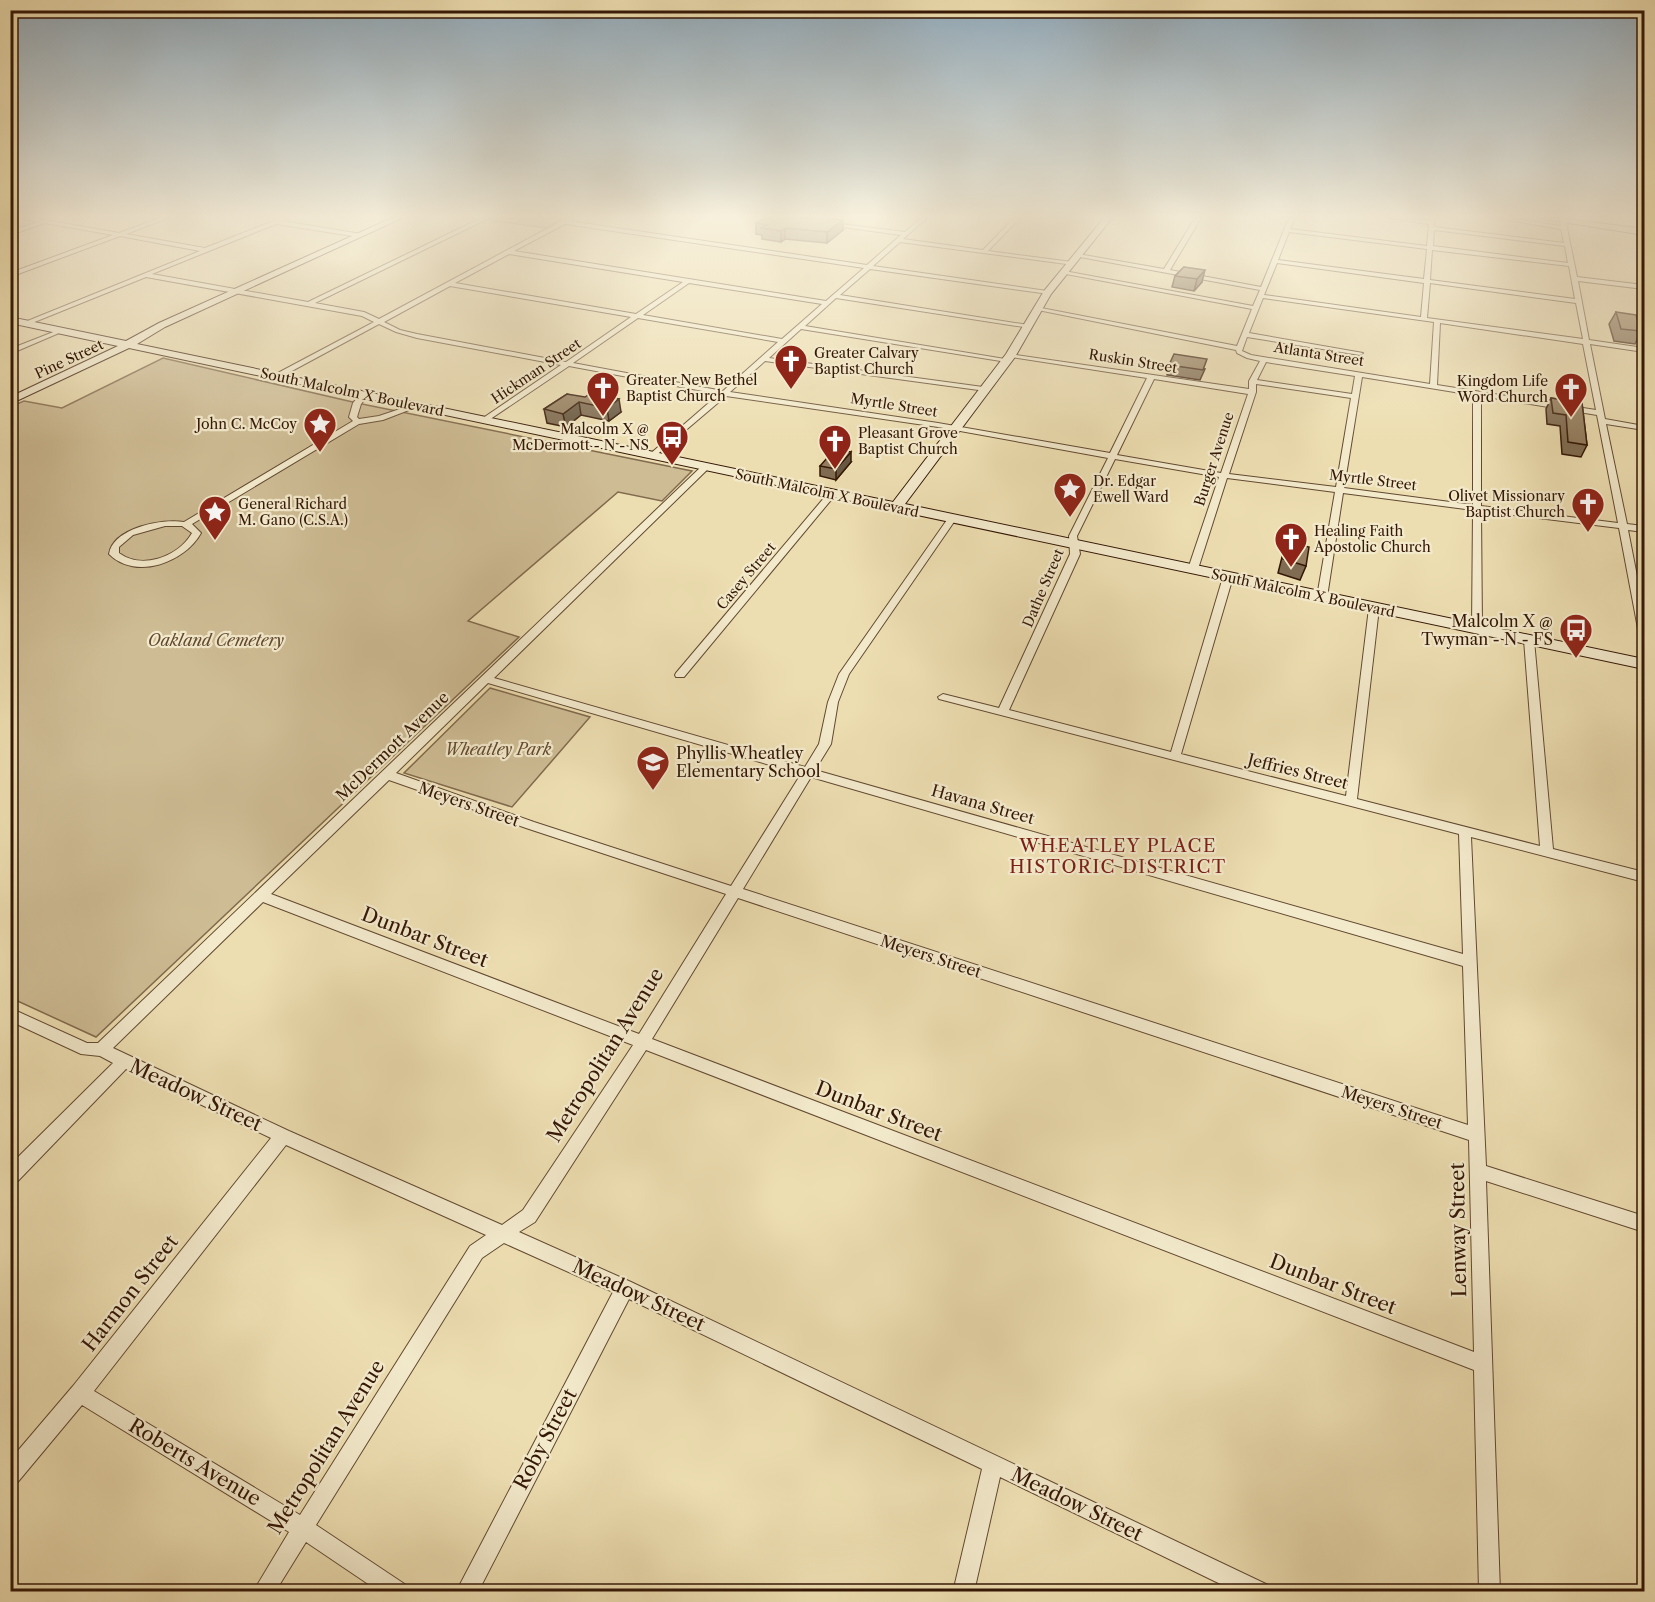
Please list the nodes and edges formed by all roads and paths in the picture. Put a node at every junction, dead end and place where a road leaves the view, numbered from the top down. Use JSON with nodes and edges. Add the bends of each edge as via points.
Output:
{"nodes":[{"id":1,"x":101,"y":293,"type":"edge"},
{"id":2,"x":233,"y":293,"type":"edge"},
{"id":3,"x":248,"y":293,"type":"edge"},
{"id":4,"x":331,"y":293,"type":"edge"},
{"id":5,"x":432,"y":293,"type":"edge"},
{"id":6,"x":498,"y":293,"type":"edge"},
{"id":7,"x":671,"y":293,"type":"edge"},
{"id":8,"x":762,"y":293,"type":"edge"},
{"id":9,"x":838,"y":293,"type":"edge"},
{"id":10,"x":1047,"y":293,"type":"edge"},
{"id":11,"x":1184,"y":293,"type":"edge"},
{"id":12,"x":1261,"y":293,"type":"edge"},
{"id":13,"x":1425,"y":293,"type":"edge"},
{"id":14,"x":1515,"y":293,"type":"edge"},
{"id":15,"x":1576,"y":293,"type":"edge"},
{"id":16,"x":834,"y":296,"type":"junction"},
{"id":17,"x":1260,"y":296,"type":"junction"},
{"id":18,"x":1577,"y":301,"type":"junction"},
{"id":19,"x":310,"y":303,"type":"junction"},
{"id":20,"x":826,"y":303,"type":"junction"},
{"id":21,"x":1038,"y":308,"type":"junction"},
{"id":22,"x":1255,"y":308,"type":"junction"},
{"id":23,"x":637,"y":317,"type":"junction"},
{"id":24,"x":1424,"y":319,"type":"junction"},
{"id":25,"x":10,"y":320,"type":"edge"},
{"id":26,"x":379,"y":321,"type":"junction"},
{"id":27,"x":1437,"y":321,"type":"junction"},
{"id":28,"x":27,"y":323,"type":"junction"},
{"id":29,"x":798,"y":327,"type":"junction"},
{"id":30,"x":1028,"y":327,"type":"junction"},
{"id":31,"x":63,"y":330,"type":"junction"},
{"id":32,"x":1246,"y":335,"type":"junction"},
{"id":33,"x":783,"y":341,"type":"junction"},
{"id":34,"x":1585,"y":341,"type":"junction"},
{"id":35,"x":128,"y":344,"type":"junction"},
{"id":36,"x":1239,"y":349,"type":"junction"},
{"id":37,"x":1644,"y":350,"type":"edge"},
{"id":38,"x":10,"y":352,"type":"edge"},
{"id":39,"x":1360,"y":353,"type":"dead end"},
{"id":40,"x":1008,"y":358,"type":"junction"},
{"id":41,"x":763,"y":359,"type":"junction"},
{"id":42,"x":1264,"y":359,"type":"junction"},
{"id":43,"x":568,"y":364,"type":"junction"},
{"id":44,"x":1359,"y":374,"type":"junction"},
{"id":45,"x":277,"y":377,"type":"junction"},
{"id":46,"x":1150,"y":378,"type":"junction"},
{"id":47,"x":1253,"y":381,"type":"junction"},
{"id":48,"x":1433,"y":386,"type":"junction"},
{"id":49,"x":983,"y":389,"type":"junction"},
{"id":50,"x":1252,"y":392,"type":"junction"},
{"id":51,"x":723,"y":393,"type":"junction"},
{"id":52,"x":1477,"y":393,"type":"junction"},
{"id":53,"x":365,"y":394,"type":"junction"},
{"id":54,"x":1356,"y":396,"type":"junction"},
{"id":55,"x":10,"y":401,"type":"edge"},
{"id":56,"x":418,"y":405,"type":"junction"},
{"id":57,"x":1602,"y":417,"type":"junction"},
{"id":58,"x":486,"y":420,"type":"junction"},
{"id":59,"x":357,"y":422,"type":"junction"},
{"id":60,"x":954,"y":428,"type":"junction"},
{"id":61,"x":1644,"y":428,"type":"edge"},
{"id":62,"x":653,"y":456,"type":"junction"},
{"id":63,"x":1112,"y":457,"type":"junction"},
{"id":64,"x":706,"y":467,"type":"junction"},
{"id":65,"x":1225,"y":476,"type":"junction"},
{"id":66,"x":1341,"y":490,"type":"junction"},
{"id":67,"x":832,"y":494,"type":"junction"},
{"id":68,"x":1478,"y":506,"type":"junction"},
{"id":69,"x":896,"y":507,"type":"junction"},
{"id":70,"x":952,"y":519,"type":"junction"},
{"id":71,"x":186,"y":524,"type":"junction"},
{"id":72,"x":1623,"y":525,"type":"junction"},
{"id":73,"x":1644,"y":529,"type":"edge"},
{"id":74,"x":1074,"y":544,"type":"junction"},
{"id":75,"x":1193,"y":569,"type":"junction"},
{"id":76,"x":1228,"y":577,"type":"junction"},
{"id":77,"x":1322,"y":597,"type":"junction"},
{"id":78,"x":1374,"y":608,"type":"junction"},
{"id":79,"x":1477,"y":629,"type":"junction"},
{"id":80,"x":1644,"y":634,"type":"edge"},
{"id":81,"x":1529,"y":640,"type":"junction"},
{"id":82,"x":1644,"y":664,"type":"edge"},
{"id":83,"x":680,"y":675,"type":"dead end"},
{"id":84,"x":486,"y":679,"type":"junction"},
{"id":85,"x":943,"y":697,"type":"dead end"},
{"id":86,"x":1003,"y":712,"type":"junction"},
{"id":87,"x":1174,"y":756,"type":"junction"},
{"id":88,"x":808,"y":771,"type":"junction"},
{"id":89,"x":385,"y":774,"type":"junction"},
{"id":90,"x":1351,"y":801,"type":"junction"},
{"id":91,"x":1465,"y":832,"type":"junction"},
{"id":92,"x":1546,"y":853,"type":"junction"},
{"id":93,"x":1644,"y":877,"type":"edge"},
{"id":94,"x":734,"y":891,"type":"junction"},
{"id":95,"x":261,"y":896,"type":"junction"},
{"id":96,"x":1470,"y":962,"type":"junction"},
{"id":97,"x":10,"y":1014,"type":"edge"},
{"id":98,"x":642,"y":1043,"type":"junction"},
{"id":99,"x":100,"y":1050,"type":"junction"},
{"id":100,"x":124,"y":1061,"type":"junction"},
{"id":101,"x":1477,"y":1135,"type":"junction"},
{"id":102,"x":283,"y":1136,"type":"junction"},
{"id":103,"x":1478,"y":1171,"type":"junction"},
{"id":104,"x":10,"y":1177,"type":"edge"},
{"id":105,"x":1644,"y":1224,"type":"edge"},
{"id":106,"x":503,"y":1234,"type":"junction"},
{"id":107,"x":625,"y":1288,"type":"junction"},
{"id":108,"x":1482,"y":1364,"type":"junction"},
{"id":109,"x":80,"y":1392,"type":"junction"},
{"id":110,"x":993,"y":1464,"type":"junction"},
{"id":111,"x":10,"y":1476,"type":"edge"},
{"id":112,"x":302,"y":1528,"type":"junction"},
{"id":113,"x":263,"y":1592,"type":"edge"},
{"id":114,"x":399,"y":1592,"type":"edge"},
{"id":115,"x":466,"y":1592,"type":"edge"},
{"id":116,"x":963,"y":1592,"type":"edge"},
{"id":117,"x":1261,"y":1592,"type":"edge"},
{"id":118,"x":1490,"y":1592,"type":"edge"}],
"edges":[{"from":1,"to":28,"type":"street"},
{"from":2,"to":35,"type":"street","name":"Pine Street","via":[[162,324]]},
{"from":3,"to":19,"type":"street","name":"Myrtle Street"},
{"from":4,"to":19,"type":"street"},
{"from":5,"to":26,"type":"street"},
{"from":6,"to":23,"type":"street"},
{"from":7,"to":23,"type":"street","name":"Hickman Street"},
{"from":8,"to":20,"type":"street"},
{"from":9,"to":16,"type":"street"},
{"from":10,"to":21,"type":"street"},
{"from":11,"to":22,"type":"street"},
{"from":12,"to":17,"type":"street"},
{"from":13,"to":24,"type":"street"},
{"from":14,"to":18,"type":"street"},
{"from":15,"to":18,"type":"street"},
{"from":16,"to":20,"type":"street"},
{"from":16,"to":30,"type":"street"},
{"from":17,"to":22,"type":"street"},
{"from":17,"to":24,"type":"street"},
{"from":18,"to":34,"type":"street"},
{"from":19,"to":26,"type":"street","name":"Myrtle Street"},
{"from":20,"to":29,"type":"street"},
{"from":21,"to":30,"type":"street"},
{"from":21,"to":36,"type":"street","name":"Atlanta Street"},
{"from":22,"to":32,"type":"street"},
{"from":23,"to":33,"type":"street"},
{"from":23,"to":43,"type":"street","name":"Hickman Street"},
{"from":24,"to":27,"type":"street"},
{"from":25,"to":28,"type":"street","name":"South Malcolm X Boulevard"},
{"from":26,"to":43,"type":"street","name":"Myrtle Street","via":[[417,336]]},
{"from":26,"to":45,"type":"street"},
{"from":27,"to":34,"type":"street"},
{"from":27,"to":48,"type":"street"},
{"from":28,"to":31,"type":"street","name":"South Malcolm X Boulevard"},
{"from":29,"to":33,"type":"street"},
{"from":29,"to":40,"type":"street","name":"Ruskin Street"},
{"from":30,"to":40,"type":"street"},
{"from":31,"to":35,"type":"street","name":"South Malcolm X Boulevard"},
{"from":31,"to":38,"type":"street"},
{"from":32,"to":36,"type":"street"},
{"from":32,"to":39,"type":"street"},
{"from":33,"to":41,"type":"street"},
{"from":34,"to":37,"type":"street"},
{"from":34,"to":57,"type":"street"},
{"from":35,"to":45,"type":"street","name":"South Malcolm X Boulevard"},
{"from":35,"to":55,"type":"street","name":"Pine Street"},
{"from":36,"to":42,"type":"street","name":"Atlanta Street","via":[[1242,354]]},
{"from":40,"to":46,"type":"street","name":"Ruskin Street"},
{"from":40,"to":49,"type":"street"},
{"from":41,"to":49,"type":"street"},
{"from":41,"to":51,"type":"street"},
{"from":42,"to":44,"type":"street","name":"Atlanta Street"},
{"from":42,"to":47,"type":"street","name":"Burger Avenue"},
{"from":43,"to":51,"type":"street","name":"Myrtle Street"},
{"from":43,"to":58,"type":"street","name":"Hickman Street"},
{"from":44,"to":48,"type":"street","name":"Atlanta Street"},
{"from":44,"to":54,"type":"street"},
{"from":45,"to":53,"type":"street","name":"South Malcolm X Boulevard"},
{"from":46,"to":50,"type":"street","name":"Ruskin Street"},
{"from":46,"to":63,"type":"street","name":"Dathe Street"},
{"from":47,"to":50,"type":"street","name":"Burger Avenue"},
{"from":47,"to":54,"type":"street"},
{"from":48,"to":52,"type":"street","name":"Atlanta Street"},
{"from":49,"to":60,"type":"street"},
{"from":50,"to":65,"type":"street","name":"Burger Avenue"},
{"from":51,"to":60,"type":"street","name":"Myrtle Street"},
{"from":51,"to":62,"type":"street"},
{"from":52,"to":57,"type":"street","name":"Atlanta Street"},
{"from":52,"to":68,"type":"street"},
{"from":53,"to":56,"type":"street","name":"South Malcolm X Boulevard"},
{"from":53,"to":59,"type":"street","via":[[354,412]]},
{"from":54,"to":66,"type":"street"},
{"from":56,"to":58,"type":"street","name":"South Malcolm X Boulevard"},
{"from":56,"to":59,"type":"street"},
{"from":57,"to":61,"type":"street","name":"Atlanta Street"},
{"from":57,"to":72,"type":"street"},
{"from":58,"to":62,"type":"street","name":"South Malcolm X Boulevard"},
{"from":59,"to":71,"type":"street"},
{"from":60,"to":63,"type":"street","name":"Myrtle Street"},
{"from":60,"to":69,"type":"street"},
{"from":62,"to":64,"type":"street","name":"South Malcolm X Boulevard"},
{"from":63,"to":65,"type":"street","name":"Myrtle Street"},
{"from":63,"to":74,"type":"street","name":"Dathe Street","via":[[1073,536]]},
{"from":64,"to":67,"type":"street","name":"South Malcolm X Boulevard"},
{"from":64,"to":84,"type":"street","name":"McDermott Avenue"},
{"from":65,"to":66,"type":"street","name":"Myrtle Street"},
{"from":65,"to":75,"type":"street","name":"Burger Avenue"},
{"from":66,"to":68,"type":"street","name":"Myrtle Street"},
{"from":66,"to":77,"type":"street"},
{"from":67,"to":69,"type":"street","name":"South Malcolm X Boulevard"},
{"from":67,"to":83,"type":"street","name":"Casey Street"},
{"from":68,"to":72,"type":"street","name":"Myrtle Street"},
{"from":68,"to":79,"type":"street"},
{"from":69,"to":70,"type":"street","name":"South Malcolm X Boulevard"},
{"from":70,"to":74,"type":"street","name":"South Malcolm X Boulevard"},
{"from":70,"to":88,"type":"street","name":"Metropolitan Avenue","via":[[844,674],[833,702],[825,744]]},
{"from":71,"to":71,"type":"street","via":[[144,527],[122,538],[114,554],[125,562],[142,563],[175,555],[194,542],[197,533]]},
{"from":72,"to":73,"type":"street","name":"Myrtle Street"},
{"from":72,"to":80,"type":"street"},
{"from":74,"to":75,"type":"street","name":"South Malcolm X Boulevard"},
{"from":74,"to":86,"type":"street","name":"Dathe Street","via":[[1074,554]]},
{"from":75,"to":76,"type":"street","name":"South Malcolm X Boulevard"},
{"from":76,"to":77,"type":"street","name":"South Malcolm X Boulevard"},
{"from":76,"to":87,"type":"street"},
{"from":77,"to":78,"type":"street","name":"South Malcolm X Boulevard"},
{"from":78,"to":79,"type":"street","name":"South Malcolm X Boulevard"},
{"from":78,"to":90,"type":"street"},
{"from":79,"to":81,"type":"street","name":"South Malcolm X Boulevard"},
{"from":81,"to":82,"type":"street","name":"South Malcolm X Boulevard"},
{"from":81,"to":92,"type":"street"},
{"from":84,"to":88,"type":"street","name":"Havana Street"},
{"from":84,"to":89,"type":"street","name":"McDermott Avenue"},
{"from":85,"to":86,"type":"street","name":"Jeffries Street"},
{"from":86,"to":87,"type":"street","name":"Jeffries Street"},
{"from":87,"to":90,"type":"street","name":"Jeffries Street"},
{"from":88,"to":94,"type":"street","name":"Metropolitan Avenue"},
{"from":88,"to":96,"type":"street","name":"Havana Street"},
{"from":89,"to":94,"type":"street","name":"Meyers Street"},
{"from":89,"to":95,"type":"street","name":"McDermott Avenue"},
{"from":90,"to":91,"type":"street","name":"Jeffries Street"},
{"from":91,"to":92,"type":"street","name":"Jeffries Street"},
{"from":91,"to":96,"type":"street","name":"Lenway Street"},
{"from":92,"to":93,"type":"street","name":"Jeffries Street"},
{"from":94,"to":98,"type":"street","name":"Metropolitan Avenue"},
{"from":94,"to":101,"type":"street","name":"Meyers Street"},
{"from":95,"to":98,"type":"street","name":"Dunbar Street"},
{"from":95,"to":99,"type":"street","name":"McDermott Avenue"},
{"from":96,"to":101,"type":"street","name":"Lenway Street"},
{"from":97,"to":99,"type":"street","name":"Meadow Street","via":[[86,1049]]},
{"from":98,"to":106,"type":"street","name":"Metropolitan Avenue","via":[[529,1216]]},
{"from":98,"to":108,"type":"street","name":"Dunbar Street"},
{"from":99,"to":100,"type":"street","name":"Meadow Street"},
{"from":100,"to":102,"type":"street","name":"Meadow Street"},
{"from":100,"to":104,"type":"street"},
{"from":101,"to":103,"type":"street","name":"Lenway Street"},
{"from":102,"to":106,"type":"street","name":"Meadow Street"},
{"from":102,"to":109,"type":"street","name":"Harmon Street"},
{"from":103,"to":105,"type":"street"},
{"from":103,"to":108,"type":"street","name":"Lenway Street"},
{"from":106,"to":107,"type":"street","name":"Meadow Street"},
{"from":106,"to":112,"type":"street","name":"Metropolitan Avenue","via":[[476,1252]]},
{"from":107,"to":110,"type":"street","name":"Meadow Street"},
{"from":107,"to":115,"type":"street","name":"Roby Street"},
{"from":108,"to":118,"type":"street","name":"Lenway Street"},
{"from":109,"to":111,"type":"street","name":"Harmon Street"},
{"from":109,"to":112,"type":"street","name":"Roberts Avenue"},
{"from":110,"to":116,"type":"street"},
{"from":110,"to":117,"type":"street","name":"Meadow Street"},
{"from":112,"to":113,"type":"street","name":"Metropolitan Avenue"},
{"from":112,"to":114,"type":"street","name":"Roberts Avenue"}]}
